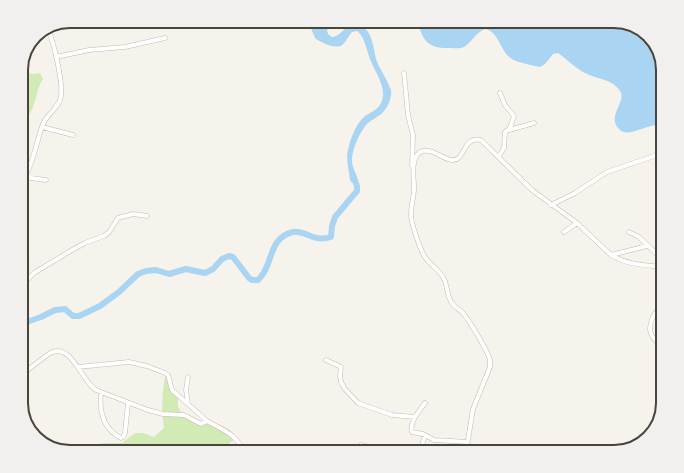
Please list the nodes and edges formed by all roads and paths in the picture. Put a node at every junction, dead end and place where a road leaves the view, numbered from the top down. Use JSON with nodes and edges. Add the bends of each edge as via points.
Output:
{"nodes":[{"id":1,"x":50,"y":34,"type":"edge"},
{"id":2,"x":165,"y":38,"type":"dead end"},
{"id":3,"x":56,"y":56,"type":"junction"},
{"id":4,"x":404,"y":73,"type":"dead end"},
{"id":5,"x":500,"y":93,"type":"dead end"},
{"id":6,"x":534,"y":123,"type":"dead end"},
{"id":7,"x":42,"y":127,"type":"junction"},
{"id":8,"x":508,"y":130,"type":"junction"},
{"id":9,"x":72,"y":135,"type":"dead end"},
{"id":10,"x":656,"y":155,"type":"edge"},
{"id":11,"x":498,"y":156,"type":"junction"},
{"id":12,"x":28,"y":168,"type":"edge"},
{"id":13,"x":413,"y":172,"type":"junction"},
{"id":14,"x":28,"y":179,"type":"edge"},
{"id":15,"x":46,"y":180,"type":"dead end"},
{"id":16,"x":551,"y":205,"type":"junction"},
{"id":17,"x":147,"y":216,"type":"dead end"},
{"id":18,"x":577,"y":223,"type":"junction"},
{"id":19,"x":564,"y":232,"type":"dead end"},
{"id":20,"x":629,"y":232,"type":"dead end"},
{"id":21,"x":647,"y":246,"type":"junction"},
{"id":22,"x":656,"y":254,"type":"edge"},
{"id":23,"x":611,"y":255,"type":"junction"},
{"id":24,"x":656,"y":266,"type":"edge"},
{"id":25,"x":28,"y":279,"type":"edge"},
{"id":26,"x":656,"y":312,"type":"edge"},
{"id":27,"x":656,"y":342,"type":"edge"},
{"id":28,"x":326,"y":360,"type":"dead end"},
{"id":29,"x":78,"y":367,"type":"junction"},
{"id":30,"x":28,"y":370,"type":"edge"},
{"id":31,"x":188,"y":377,"type":"dead end"},
{"id":32,"x":101,"y":392,"type":"junction"},
{"id":33,"x":128,"y":403,"type":"junction"},
{"id":34,"x":426,"y":403,"type":"dead end"},
{"id":35,"x":188,"y":405,"type":"junction"},
{"id":36,"x":415,"y":417,"type":"junction"},
{"id":37,"x":207,"y":421,"type":"junction"},
{"id":38,"x":425,"y":435,"type":"junction"},
{"id":39,"x":468,"y":442,"type":"junction"},
{"id":40,"x":241,"y":445,"type":"edge"},
{"id":41,"x":422,"y":445,"type":"edge"},
{"id":42,"x":467,"y":445,"type":"edge"}],
"edges":[{"from":1,"to":3,"type":"street"},
{"from":2,"to":3,"type":"street","via":[[125,47]]},
{"from":3,"to":7,"type":"street","via":[[61,96]]},
{"from":4,"to":13,"type":"street","via":[[408,115],[413,135]]},
{"from":5,"to":8,"type":"street","via":[[505,105],[514,115]]},
{"from":6,"to":8,"type":"street"},
{"from":7,"to":9,"type":"street"},
{"from":7,"to":12,"type":"street"},
{"from":8,"to":11,"type":"street","via":[[505,132],[504,148]]},
{"from":10,"to":16,"type":"street","via":[[607,172]]},
{"from":11,"to":13,"type":"street","via":[[483,141],[475,139],[468,143],[455,160],[431,152],[422,152],[416,157]]},
{"from":11,"to":16,"type":"street"},
{"from":13,"to":39,"type":"street","via":[[411,217],[423,254],[441,274],[446,282],[450,300],[466,317],[490,360],[490,367],[474,410]]},
{"from":14,"to":15,"type":"street"},
{"from":16,"to":18,"type":"street"},
{"from":17,"to":25,"type":"street","via":[[133,214],[118,218],[104,236],[72,250]]},
{"from":18,"to":19,"type":"street"},
{"from":18,"to":23,"type":"street"},
{"from":20,"to":21,"type":"street"},
{"from":21,"to":22,"type":"street"},
{"from":21,"to":23,"type":"street"},
{"from":23,"to":24,"type":"street","via":[[634,264]]},
{"from":26,"to":27,"type":"street","via":[[652,318],[651,332]]},
{"from":28,"to":36,"type":"street","via":[[341,367],[341,382],[358,403],[392,415]]},
{"from":29,"to":30,"type":"street","via":[[64,352],[54,351]]},
{"from":29,"to":32,"type":"street","via":[[89,384]]},
{"from":29,"to":35,"type":"street","via":[[129,362],[161,371],[167,374],[172,390]]},
{"from":31,"to":35,"type":"street"},
{"from":32,"to":33,"type":"street"},
{"from":32,"to":33,"type":"street","via":[[100,407],[103,419],[111,432],[121,438],[124,435]]},
{"from":33,"to":37,"type":"street","via":[[163,414],[184,415],[201,424]]},
{"from":34,"to":36,"type":"street"},
{"from":35,"to":37,"type":"street"},
{"from":36,"to":38,"type":"street","via":[[411,431]]},
{"from":37,"to":40,"type":"street","via":[[236,439]]},
{"from":38,"to":39,"type":"street","via":[[436,440]]},
{"from":38,"to":41,"type":"street"},
{"from":39,"to":42,"type":"street"}]}
